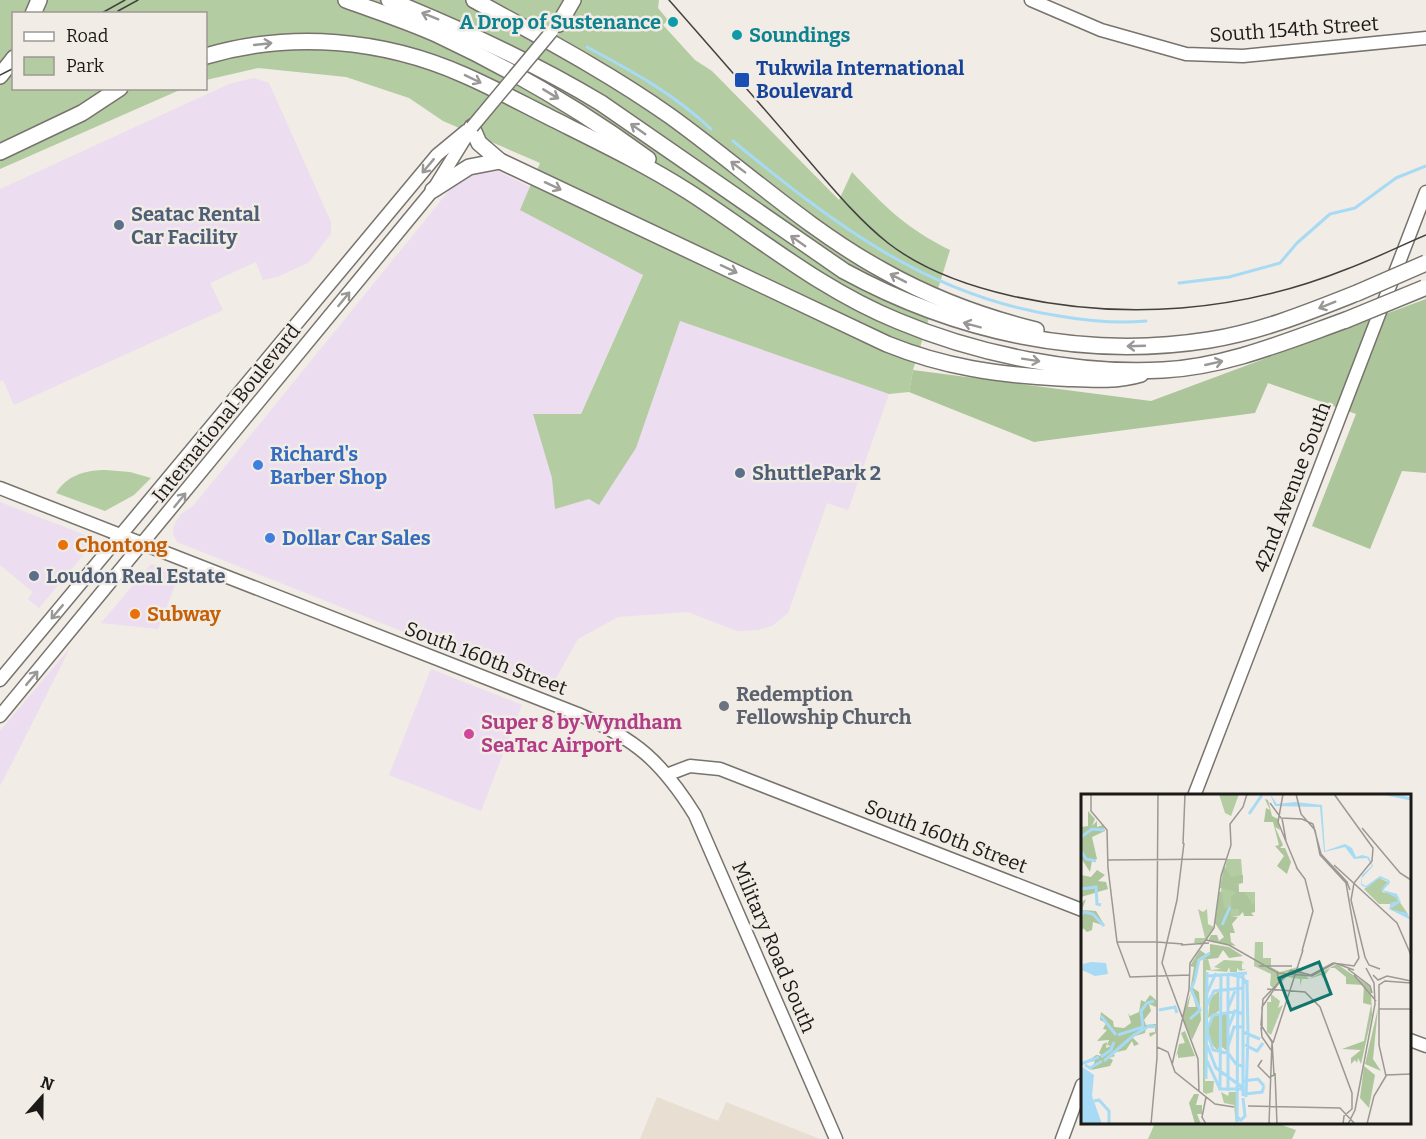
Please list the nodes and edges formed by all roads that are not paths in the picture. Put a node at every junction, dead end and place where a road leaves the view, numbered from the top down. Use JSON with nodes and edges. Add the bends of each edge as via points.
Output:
{"nodes":[{"id":1,"x":346,"y":0,"type":"edge"},
{"id":2,"x":389,"y":0,"type":"edge"},
{"id":3,"x":474,"y":0,"type":"edge"},
{"id":4,"x":492,"y":0,"type":"edge"},
{"id":5,"x":573,"y":0,"type":"edge"},
{"id":6,"x":579,"y":0,"type":"edge"},
{"id":7,"x":1031,"y":0,"type":"edge"},
{"id":8,"x":509,"y":20,"type":"junction"},
{"id":9,"x":559,"y":24,"type":"junction"},
{"id":10,"x":1426,"y":38,"type":"edge"},
{"id":11,"x":207,"y":56,"type":"edge"},
{"id":12,"x":12,"y":61,"type":"edge"},
{"id":13,"x":0,"y":76,"type":"edge"},
{"id":14,"x":115,"y":90,"type":"edge"},
{"id":15,"x":117,"y":90,"type":"edge"},
{"id":16,"x":472,"y":127,"type":"junction"},
{"id":17,"x":0,"y":141,"type":"edge"},
{"id":18,"x":0,"y":152,"type":"edge"},
{"id":19,"x":500,"y":161,"type":"junction"},
{"id":20,"x":433,"y":190,"type":"junction"},
{"id":21,"x":688,"y":191,"type":"junction"},
{"id":22,"x":1426,"y":192,"type":"edge"},
{"id":23,"x":1426,"y":263,"type":"edge"},
{"id":24,"x":1425,"y":287,"type":"edge"},
{"id":25,"x":1113,"y":346,"type":"junction"},
{"id":26,"x":1156,"y":370,"type":"junction"},
{"id":27,"x":0,"y":488,"type":"edge"},
{"id":28,"x":121,"y":535,"type":"junction"},
{"id":29,"x":142,"y":544,"type":"junction"},
{"id":30,"x":0,"y":680,"type":"edge"},
{"id":31,"x":0,"y":716,"type":"edge"},
{"id":32,"x":669,"y":774,"type":"junction"},
{"id":33,"x":1194,"y":794,"type":"edge"},
{"id":34,"x":1081,"y":909,"type":"edge"},
{"id":35,"x":1411,"y":1040,"type":"edge"},
{"id":36,"x":1426,"y":1046,"type":"edge"},
{"id":37,"x":1081,"y":1089,"type":"edge"},
{"id":38,"x":836,"y":1139,"type":"edge"},
{"id":39,"x":1062,"y":1139,"type":"edge"}],
"edges":[{"from":1,"to":21,"type":"highway","one_way":true,"via":[[434,33],[522,77],[594,120]]},
{"from":25,"to":2,"type":"highway","one_way":true,"via":[[1044,341],[997,332],[884,293],[802,244],[559,78],[472,33]]},
{"from":3,"to":8,"type":"highway"},
{"from":4,"to":8,"type":"highway"},
{"from":5,"to":9,"type":"highway"},
{"from":6,"to":9,"type":"main road","name":"International Boulevard"},
{"from":7,"to":10,"type":"main road","name":"South 154th Street","via":[[1101,30],[1186,54],[1243,56]]},
{"from":25,"to":8,"type":"highway","one_way":true,"via":[[979,314],[935,298],[883,271],[836,241],[669,115],[596,67]]},
{"from":9,"to":16,"type":"main road","name":"International Boulevard","bridge":true},
{"from":11,"to":21,"type":"highway","one_way":true,"via":[[244,46],[306,41],[344,42],[418,59],[463,74]]},
{"from":12,"to":13,"type":"highway"},
{"from":14,"to":17,"type":"highway"},
{"from":15,"to":18,"type":"highway","via":[[82,113]]},
{"from":16,"to":19,"type":"highway","via":[[479,143]]},
{"from":16,"to":20,"type":"main road","name":"International Boulevard"},
{"from":16,"to":28,"type":"main road","name":"International Boulevard","one_way":true,"via":[[437,155]]},
{"from":19,"to":20,"type":"highway","via":[[469,167]]},
{"from":19,"to":26,"type":"highway","one_way":true,"via":[[922,358],[999,374],[1065,378],[1121,380]]},
{"from":29,"to":20,"type":"main road","name":"International Boulevard","one_way":true},
{"from":21,"to":26,"type":"highway","one_way":true,"via":[[802,270],[897,321],[1027,360]]},
{"from":22,"to":33,"type":"main road","name":"42nd Avenue South"},
{"from":23,"to":25,"type":"highway","one_way":true,"bridge":true,"via":[[1297,317],[1229,336]]},
{"from":26,"to":24,"type":"highway","one_way":true,"bridge":true,"via":[[1195,367],[1237,357],[1346,320]]},
{"from":27,"to":28,"type":"main road","name":"South 160th Street"},
{"from":28,"to":29,"type":"main road","name":"South 160th Street"},
{"from":28,"to":30,"type":"main road","name":"International Boulevard","one_way":true},
{"from":31,"to":29,"type":"main road","name":"International Boulevard","one_way":true},
{"from":29,"to":32,"type":"main road","name":"South 160th Street","via":[[603,725],[627,739]]},
{"from":32,"to":34,"type":"main road","name":"South 160th Street","via":[[690,766],[720,769]]},
{"from":32,"to":38,"type":"main road","name":"Military Road South","via":[[695,815]]},
{"from":35,"to":36,"type":"main road"},
{"from":37,"to":39,"type":"main road"}]}
